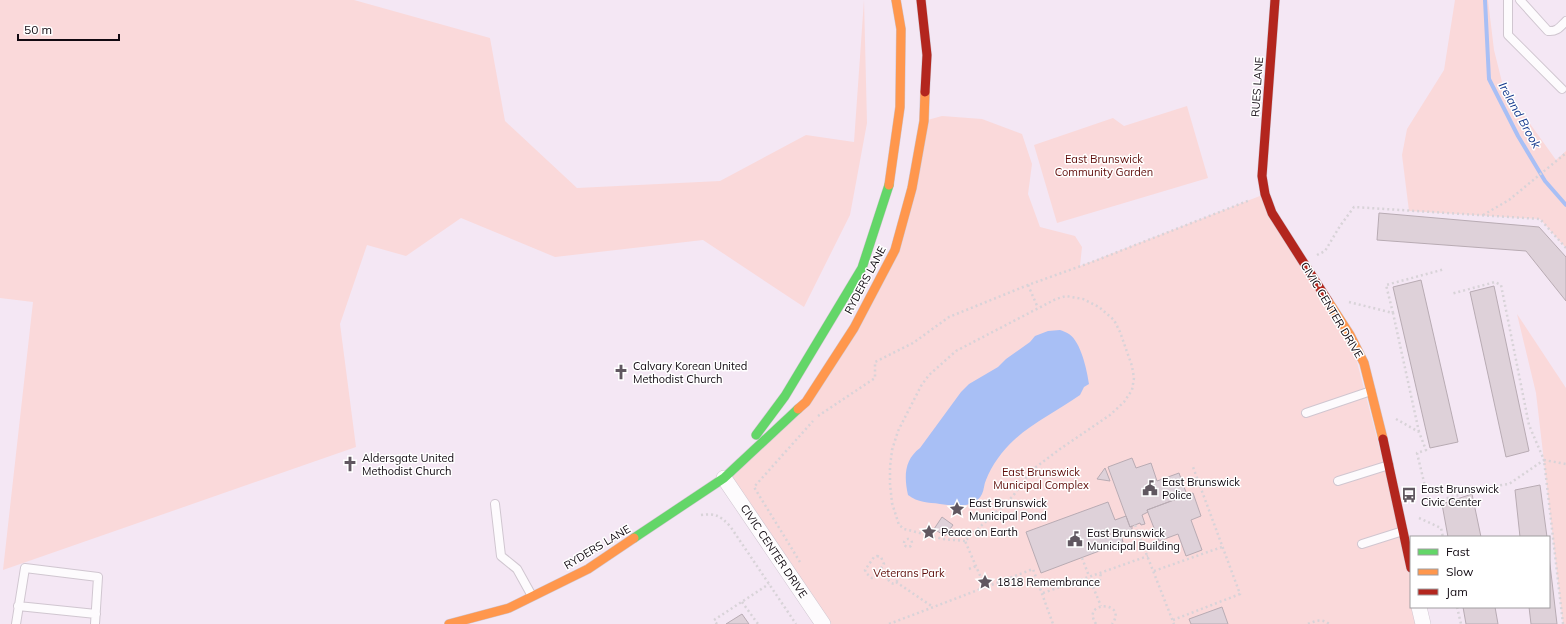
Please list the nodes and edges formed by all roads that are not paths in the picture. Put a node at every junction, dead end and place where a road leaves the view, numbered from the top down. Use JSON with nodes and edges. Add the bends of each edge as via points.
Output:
{"nodes":[{"id":1,"x":896,"y":0,"type":"edge"},
{"id":2,"x":921,"y":0,"type":"edge"},
{"id":3,"x":1275,"y":0,"type":"edge"},
{"id":4,"x":1508,"y":0,"type":"edge"},
{"id":5,"x":1520,"y":0,"type":"edge"},
{"id":6,"x":1566,"y":21,"type":"edge"},
{"id":7,"x":1562,"y":89,"type":"dead end"},
{"id":8,"x":1262,"y":176,"type":"joint"},
{"id":9,"x":1372,"y":391,"type":"junction"},
{"id":10,"x":1306,"y":413,"type":"dead end"},
{"id":11,"x":1390,"y":464,"type":"junction"},
{"id":12,"x":724,"y":478,"type":"junction"},
{"id":13,"x":1338,"y":481,"type":"dead end"},
{"id":14,"x":494,"y":504,"type":"dead end"},
{"id":15,"x":1403,"y":531,"type":"junction"},
{"id":16,"x":1362,"y":544,"type":"dead end"},
{"id":17,"x":1410,"y":563,"type":"edge"},
{"id":18,"x":532,"y":596,"type":"junction"},
{"id":19,"x":18,"y":606,"type":"junction"},
{"id":20,"x":1419,"y":608,"type":"edge"},
{"id":21,"x":96,"y":614,"type":"junction"},
{"id":22,"x":16,"y":624,"type":"edge"},
{"id":23,"x":95,"y":624,"type":"edge"},
{"id":24,"x":449,"y":624,"type":"edge"},
{"id":25,"x":823,"y":624,"type":"edge"},
{"id":26,"x":1423,"y":624,"type":"edge"}],
"edges":[{"from":1,"to":12,"type":"main road","name":"RYDERS LANE","via":[[901,29],[900,108],[889,184],[862,268],[785,396]]},
{"from":2,"to":12,"type":"main road","name":"RYDERS LANE","via":[[927,55],[924,121],[912,188],[895,250],[854,328],[806,402]]},
{"from":3,"to":8,"type":"main road","name":"RUES LANE"},
{"from":4,"to":7,"type":"lane","via":[[1508,35]]},
{"from":5,"to":6,"type":"lane","via":[[1548,31],[1558,30]]},
{"from":8,"to":9,"type":"main road","name":"CIVIC CENTER DRIVE","via":[[1272,213],[1350,335],[1364,363]]},
{"from":9,"to":10,"type":"lane"},
{"from":9,"to":11,"type":"main road","name":"CIVIC CENTER DRIVE"},
{"from":11,"to":13,"type":"lane"},
{"from":11,"to":15,"type":"main road","name":"CIVIC CENTER DRIVE"},
{"from":12,"to":18,"type":"main road","name":"RYDERS LANE","via":[[588,569]]},
{"from":12,"to":25,"type":"street","name":"CIVIC CENTER DRIVE"},
{"from":14,"to":18,"type":"lane","via":[[501,556],[517,569]]},
{"from":15,"to":16,"type":"lane"},
{"from":15,"to":17,"type":"main road","name":"CIVIC CENTER DRIVE"},
{"from":18,"to":24,"type":"main road","name":"RYDERS LANE","via":[[509,608]]},
{"from":19,"to":21,"type":"lane"},
{"from":19,"to":21,"type":"lane","via":[[25,568],[98,577]]},
{"from":19,"to":22,"type":"lane"},
{"from":20,"to":26,"type":"street"},
{"from":21,"to":23,"type":"lane"}]}
